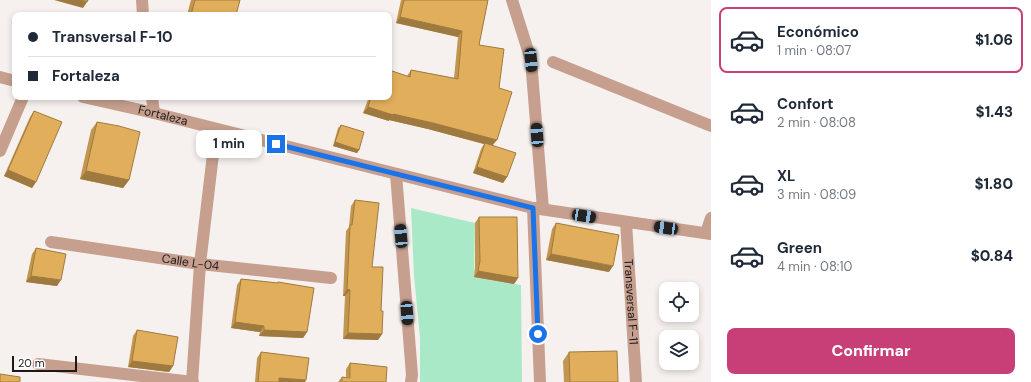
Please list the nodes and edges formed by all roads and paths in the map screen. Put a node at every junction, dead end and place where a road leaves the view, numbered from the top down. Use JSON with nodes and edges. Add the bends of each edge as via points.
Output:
{"nodes":[{"id":1,"x":142,"y":0,"type":"edge"},
{"id":2,"x":512,"y":0,"type":"edge"},
{"id":3,"x":143,"y":12,"type":"edge"},
{"id":4,"x":553,"y":62,"type":"dead end"},
{"id":5,"x":0,"y":77,"type":"edge"},
{"id":6,"x":12,"y":80,"type":"edge"},
{"id":7,"x":22,"y":100,"type":"edge"},
{"id":8,"x":96,"y":100,"type":"edge"},
{"id":9,"x":152,"y":100,"type":"edge"},
{"id":10,"x":154,"y":113,"type":"junction"},
{"id":11,"x":711,"y":126,"type":"edge"},
{"id":12,"x":216,"y":129,"type":"junction"},
{"id":13,"x":0,"y":151,"type":"edge"},
{"id":14,"x":396,"y":174,"type":"junction"},
{"id":15,"x":538,"y":208,"type":"junction"},
{"id":16,"x":711,"y":218,"type":"edge"},
{"id":17,"x":626,"y":222,"type":"junction"},
{"id":18,"x":708,"y":234,"type":"edge"},
{"id":19,"x":51,"y":242,"type":"dead end"},
{"id":20,"x":200,"y":264,"type":"junction"},
{"id":21,"x":331,"y":278,"type":"dead end"},
{"id":22,"x":38,"y":364,"type":"dead end"},
{"id":23,"x":192,"y":382,"type":"edge"},
{"id":24,"x":411,"y":382,"type":"edge"},
{"id":25,"x":540,"y":382,"type":"edge"},
{"id":26,"x":636,"y":382,"type":"edge"}],
"edges":[{"from":1,"to":3,"type":"street"},
{"from":2,"to":15,"type":"street","via":[[531,60]]},
{"from":4,"to":11,"type":"street"},
{"from":5,"to":6,"type":"street"},
{"from":7,"to":13,"type":"street"},
{"from":8,"to":10,"type":"street","name":"Fortaleza"},
{"from":9,"to":10,"type":"street"},
{"from":10,"to":12,"type":"street","name":"Fortaleza"},
{"from":12,"to":14,"type":"street","name":"Fortaleza"},
{"from":12,"to":20,"type":"street"},
{"from":14,"to":15,"type":"street","name":"Fortaleza"},
{"from":14,"to":24,"type":"street"},
{"from":15,"to":17,"type":"street","name":"Fortaleza"},
{"from":15,"to":25,"type":"street"},
{"from":16,"to":18,"type":"street"},
{"from":17,"to":18,"type":"street","name":"Fortaleza"},
{"from":17,"to":26,"type":"street","name":"Transversal F-11"},
{"from":19,"to":20,"type":"street","name":"Calle L-04"},
{"from":20,"to":21,"type":"street","name":"Calle L-04"},
{"from":20,"to":23,"type":"street"},
{"from":22,"to":23,"type":"street"}]}
